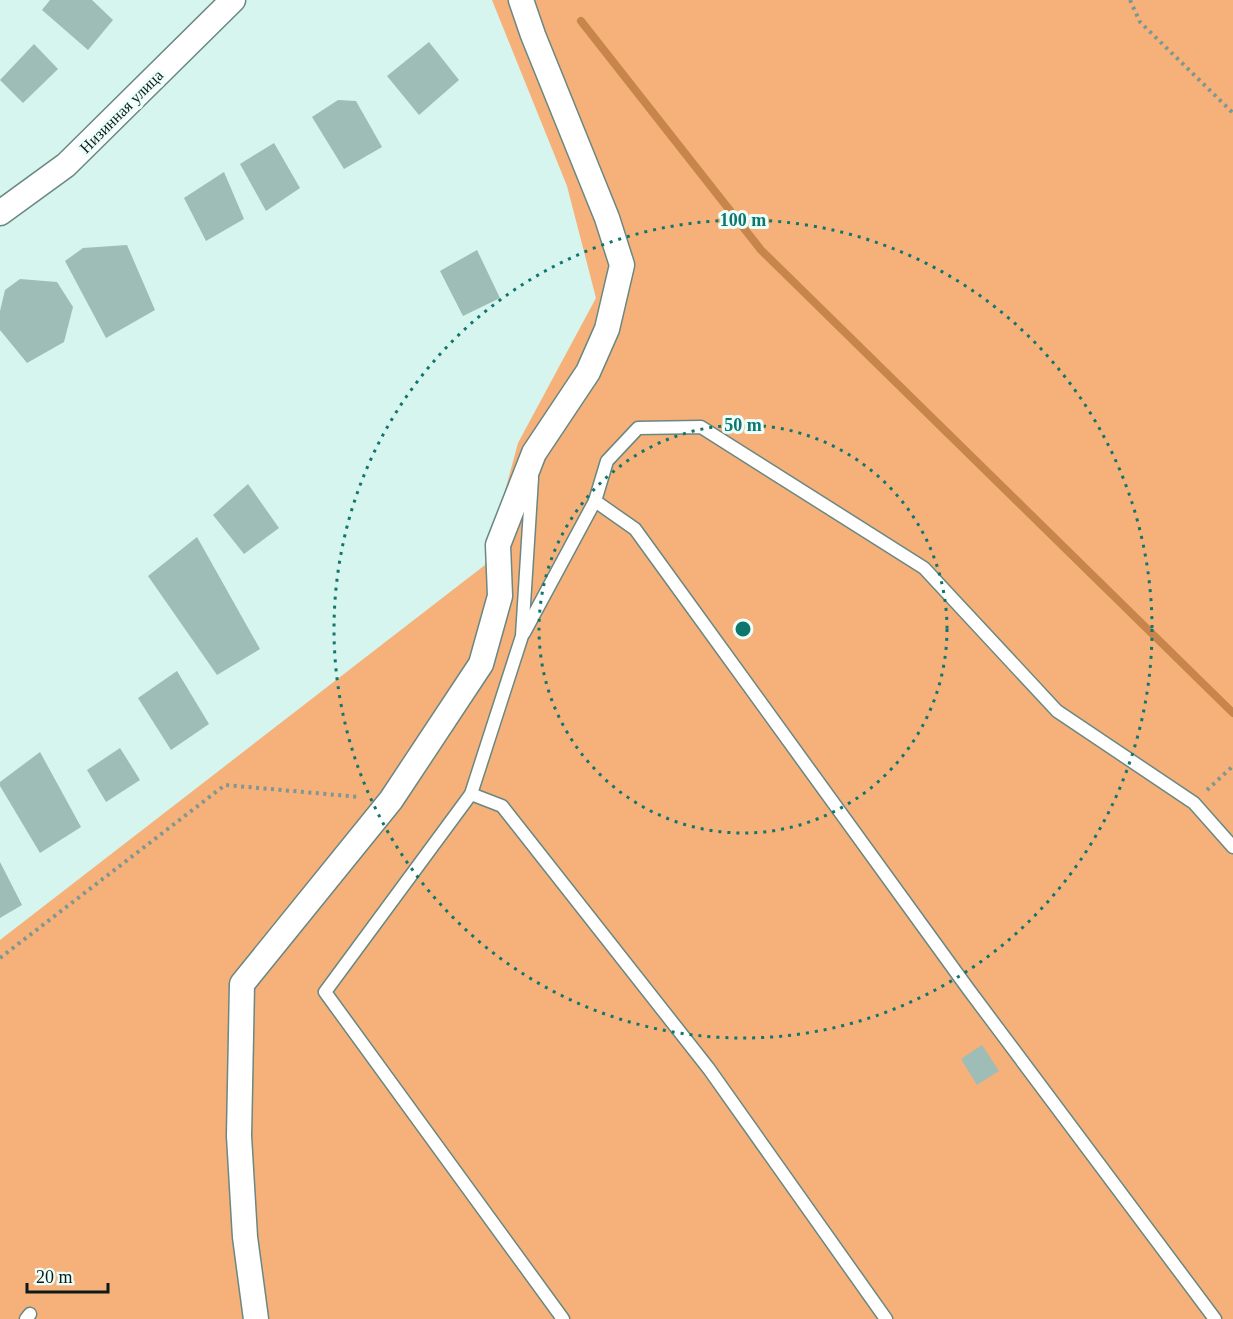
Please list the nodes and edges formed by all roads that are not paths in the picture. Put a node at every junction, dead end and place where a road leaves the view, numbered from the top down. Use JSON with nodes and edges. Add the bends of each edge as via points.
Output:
{"nodes":[{"id":1,"x":233,"y":0,"type":"edge"},
{"id":2,"x":521,"y":0,"type":"edge"},
{"id":3,"x":0,"y":213,"type":"edge"},
{"id":4,"x":534,"y":453,"type":"junction"},
{"id":5,"x":595,"y":501,"type":"junction"},
{"id":6,"x":522,"y":636,"type":"junction"},
{"id":7,"x":471,"y":794,"type":"junction"},
{"id":8,"x":1233,"y":847,"type":"edge"},
{"id":9,"x":256,"y":1319,"type":"edge"},
{"id":10,"x":563,"y":1319,"type":"edge"},
{"id":11,"x":886,"y":1319,"type":"edge"},
{"id":12,"x":1215,"y":1319,"type":"edge"}],
"edges":[{"from":1,"to":3,"type":"street","name":"Низинная улица","via":[[66,165]]},
{"from":2,"to":4,"type":"street","via":[[607,218],[622,266],[607,329],[588,372]]},
{"from":4,"to":6,"type":"lane"},
{"from":4,"to":9,"type":"street","via":[[498,545],[500,596],[481,664],[391,800],[242,984],[239,1136],[245,1237]]},
{"from":5,"to":6,"type":"lane"},
{"from":5,"to":8,"type":"lane","via":[[607,461],[638,428],[701,427],[924,568],[1057,711],[1194,803]]},
{"from":5,"to":12,"type":"lane","via":[[635,529],[969,990]]},
{"from":6,"to":7,"type":"lane"},
{"from":7,"to":10,"type":"lane","via":[[325,992]]},
{"from":7,"to":11,"type":"lane","via":[[502,806],[709,1068]]}]}
